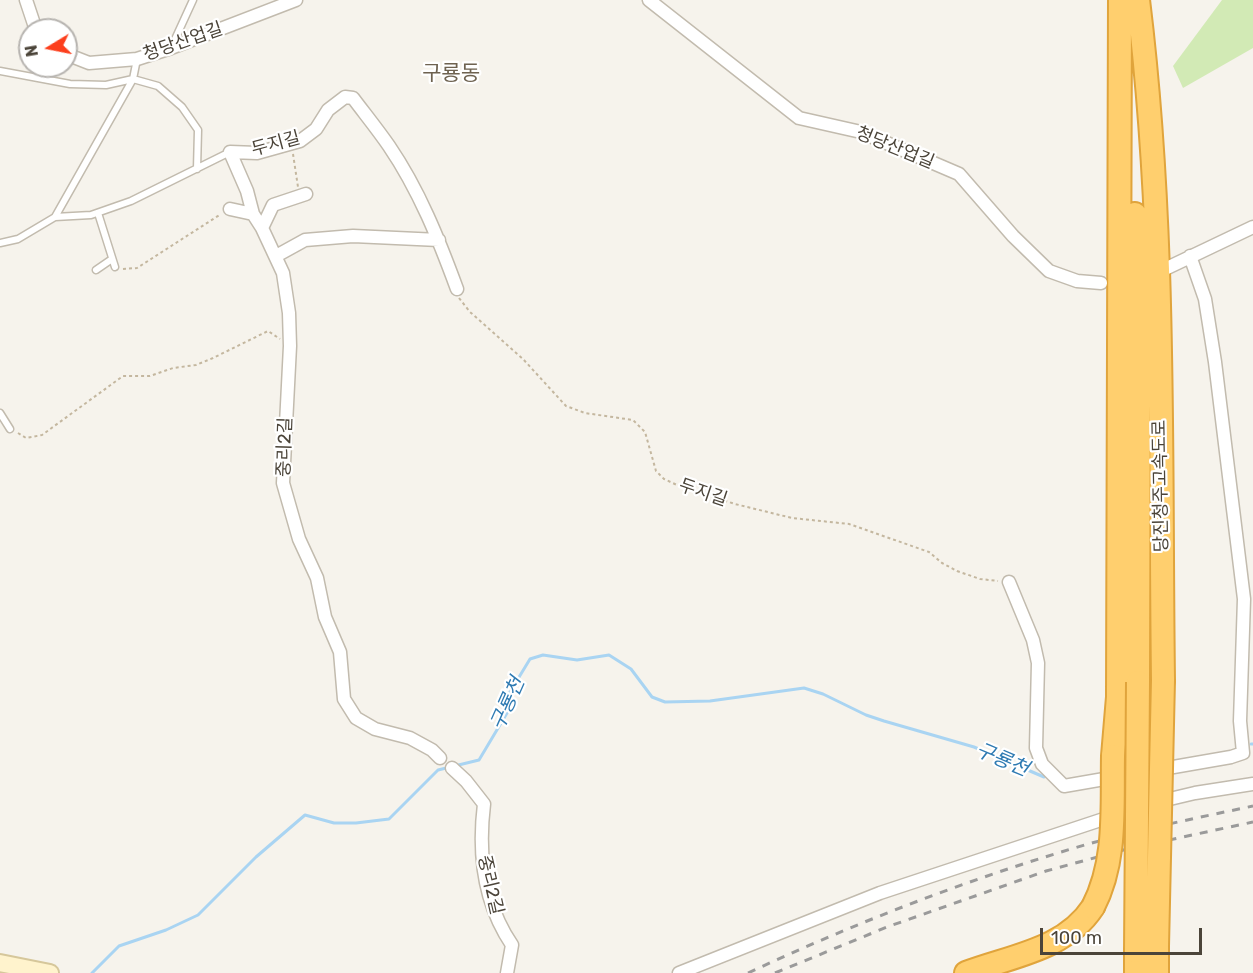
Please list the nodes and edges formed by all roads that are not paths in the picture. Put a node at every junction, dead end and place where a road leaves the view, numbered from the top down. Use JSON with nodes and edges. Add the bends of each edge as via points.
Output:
{"nodes":[{"id":1,"x":26,"y":0,"type":"edge"},
{"id":2,"x":194,"y":0,"type":"edge"},
{"id":3,"x":296,"y":0,"type":"edge"},
{"id":4,"x":649,"y":0,"type":"edge"},
{"id":5,"x":1121,"y":0,"type":"edge"},
{"id":6,"x":1138,"y":0,"type":"edge"},
{"id":7,"x":32,"y":18,"type":"edge"},
{"id":8,"x":171,"y":48,"type":"junction"},
{"id":9,"x":78,"y":59,"type":"edge"},
{"id":10,"x":137,"y":59,"type":"junction"},
{"id":11,"x":0,"y":70,"type":"edge"},
{"id":12,"x":134,"y":79,"type":"junction"},
{"id":13,"x":230,"y":152,"type":"junction"},
{"id":14,"x":197,"y":169,"type":"junction"},
{"id":15,"x":303,"y":195,"type":"road end"},
{"id":16,"x":230,"y":209,"type":"road end"},
{"id":17,"x":98,"y":213,"type":"junction"},
{"id":18,"x":253,"y":214,"type":"junction"},
{"id":19,"x":54,"y":217,"type":"junction"},
{"id":20,"x":1253,"y":227,"type":"edge"},
{"id":21,"x":262,"y":228,"type":"junction"},
{"id":22,"x":440,"y":240,"type":"junction"},
{"id":23,"x":0,"y":243,"type":"edge"},
{"id":24,"x":276,"y":256,"type":"junction"},
{"id":25,"x":1190,"y":256,"type":"junction"},
{"id":26,"x":1167,"y":268,"type":"dead end"},
{"id":27,"x":96,"y":270,"type":"dead end"},
{"id":28,"x":1101,"y":283,"type":"dead end"},
{"id":29,"x":456,"y":289,"type":"road end"},
{"id":30,"x":0,"y":413,"type":"edge"},
{"id":31,"x":10,"y":429,"type":"road end"},
{"id":32,"x":1009,"y":582,"type":"road end"},
{"id":33,"x":1248,"y":596,"type":"edge"},
{"id":34,"x":440,"y":758,"type":"joint"},
{"id":35,"x":452,"y":768,"type":"joint"},
{"id":36,"x":1253,"y":784,"type":"edge"},
{"id":37,"x":1148,"y":954,"type":"edge"},
{"id":38,"x":0,"y":963,"type":"edge"},
{"id":39,"x":50,"y":973,"type":"edge"},
{"id":40,"x":507,"y":973,"type":"edge"},
{"id":41,"x":679,"y":973,"type":"edge"},
{"id":42,"x":966,"y":973,"type":"edge"},
{"id":43,"x":1157,"y":973,"type":"edge"},
{"id":44,"x":1165,"y":973,"type":"edge"}],
"edges":[{"from":1,"to":7,"type":"street"},
{"from":2,"to":8,"type":"lane"},
{"from":3,"to":8,"type":"street","name":"청당산업길"},
{"from":4,"to":28,"type":"street","name":"청당산업길","via":[[799,118],[861,132],[959,174],[1049,271],[1077,281]]},
{"from":5,"to":37,"type":"highway","name":"당진청주고속도로","bridge":true,"via":[[1129,86],[1139,334],[1138,682]]},
{"from":5,"to":42,"type":"highway","bridge":true,"via":[[1120,158],[1107,249],[1106,303],[1114,697],[1110,858],[1093,907],[1078,927],[1054,943]]},
{"from":6,"to":37,"type":"highway","name":"당진청주고속도로","bridge":true,"via":[[1150,119],[1156,252],[1163,680],[1162,845]]},
{"from":8,"to":10,"type":"street","name":"청당산업길"},
{"from":9,"to":10,"type":"street","name":"청당산업길","via":[[89,63]]},
{"from":10,"to":12,"type":"lane"},
{"from":11,"to":12,"type":"lane","via":[[69,84],[106,85]]},
{"from":12,"to":14,"type":"lane","via":[[158,86],[193,120],[198,130]]},
{"from":12,"to":19,"type":"lane"},
{"from":13,"to":14,"type":"lane","name":"두지길"},
{"from":13,"to":18,"type":"street","name":"중리2길"},
{"from":13,"to":22,"type":"street","name":"두지길","via":[[257,153],[300,141],[316,129],[328,110],[345,97],[353,98],[390,147]]},
{"from":14,"to":17,"type":"lane","name":"두지길"},
{"from":15,"to":21,"type":"street","via":[[273,205]]},
{"from":16,"to":18,"type":"street"},
{"from":17,"to":19,"type":"lane","name":"두지길"},
{"from":17,"to":27,"type":"lane","via":[[113,263]]},
{"from":18,"to":21,"type":"street","name":"중리2길"},
{"from":19,"to":23,"type":"lane","name":"두지길","via":[[18,239]]},
{"from":20,"to":25,"type":"street"},
{"from":21,"to":24,"type":"street","name":"중리2길"},
{"from":22,"to":24,"type":"street","via":[[353,236],[305,240]]},
{"from":22,"to":29,"type":"street","name":"두지길"},
{"from":24,"to":34,"type":"street","name":"중리2길","via":[[283,273],[289,313],[283,483],[299,539],[317,578],[325,617],[340,652],[344,699],[356,717],[375,729],[410,738]]},
{"from":25,"to":26,"type":"street"},
{"from":25,"to":33,"type":"street","via":[[1205,299]]},
{"from":30,"to":31,"type":"lane"},
{"from":32,"to":33,"type":"street","via":[[1033,640],[1038,663],[1036,748],[1042,764],[1064,786],[1243,753],[1240,721]]},
{"from":34,"to":35,"type":"lane"},
{"from":35,"to":40,"type":"street","name":"중리2길","via":[[484,804],[481,831],[490,901],[512,945]]},
{"from":36,"to":41,"type":"street","via":[[1144,806],[919,879]]},
{"from":37,"to":43,"type":"highway","name":"당진청주고속도로"},
{"from":37,"to":44,"type":"highway"},
{"from":38,"to":39,"type":"main road"}]}
